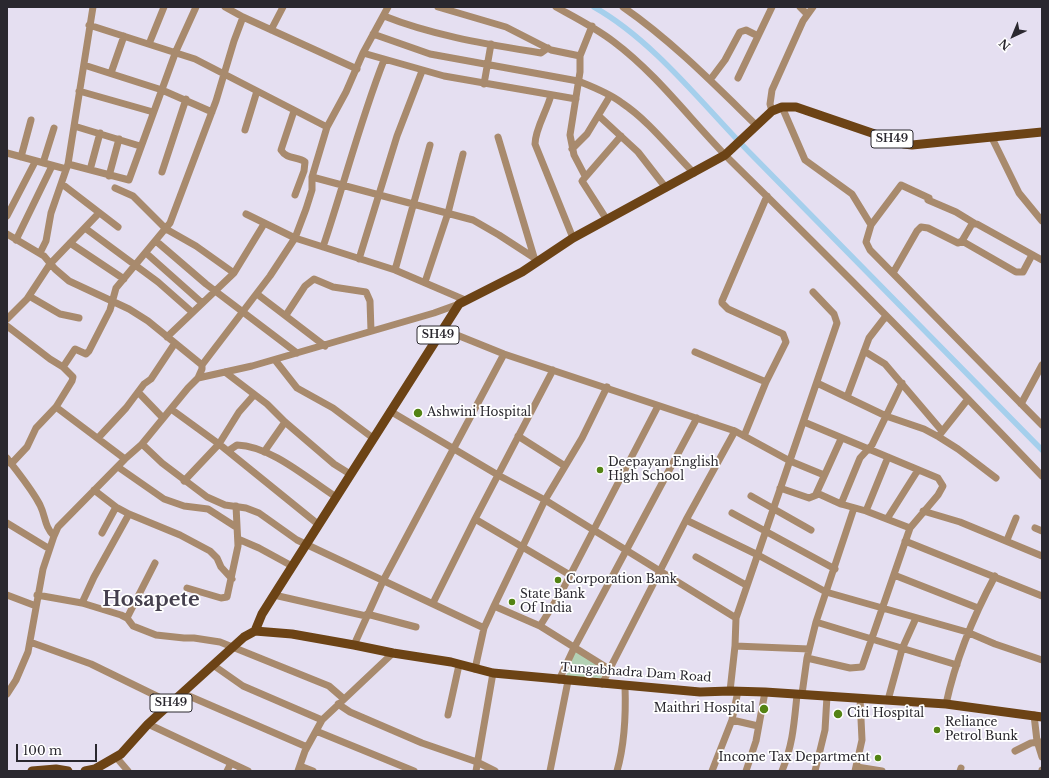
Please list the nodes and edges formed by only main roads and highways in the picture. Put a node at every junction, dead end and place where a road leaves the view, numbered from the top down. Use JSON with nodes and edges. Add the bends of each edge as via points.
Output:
{"nodes":[{"id":1,"x":1042,"y":132,"type":"edge"},
{"id":2,"x":255,"y":631,"type":"junction"},
{"id":3,"x":1038,"y":716,"type":"edge"},
{"id":4,"x":32,"y":771,"type":"edge"},
{"id":5,"x":68,"y":771,"type":"edge"},
{"id":6,"x":85,"y":771,"type":"edge"}],
"edges":[{"from":1,"to":2,"type":"main road","number":"SH49","via":[[920,145],[904,144],[796,107],[782,107],[772,111],[727,154],[536,259],[522,272],[462,302],[442,329],[292,566],[262,614]]},
{"from":2,"to":3,"type":"main road","name":"Tungabhadra Dam Road","via":[[292,634],[354,645],[460,665],[493,674],[700,692],[765,692],[946,704]]},
{"from":2,"to":6,"type":"main road","number":"SH49","via":[[232,647],[116,757],[95,769]]},
{"from":4,"to":5,"type":"main road"}]}
